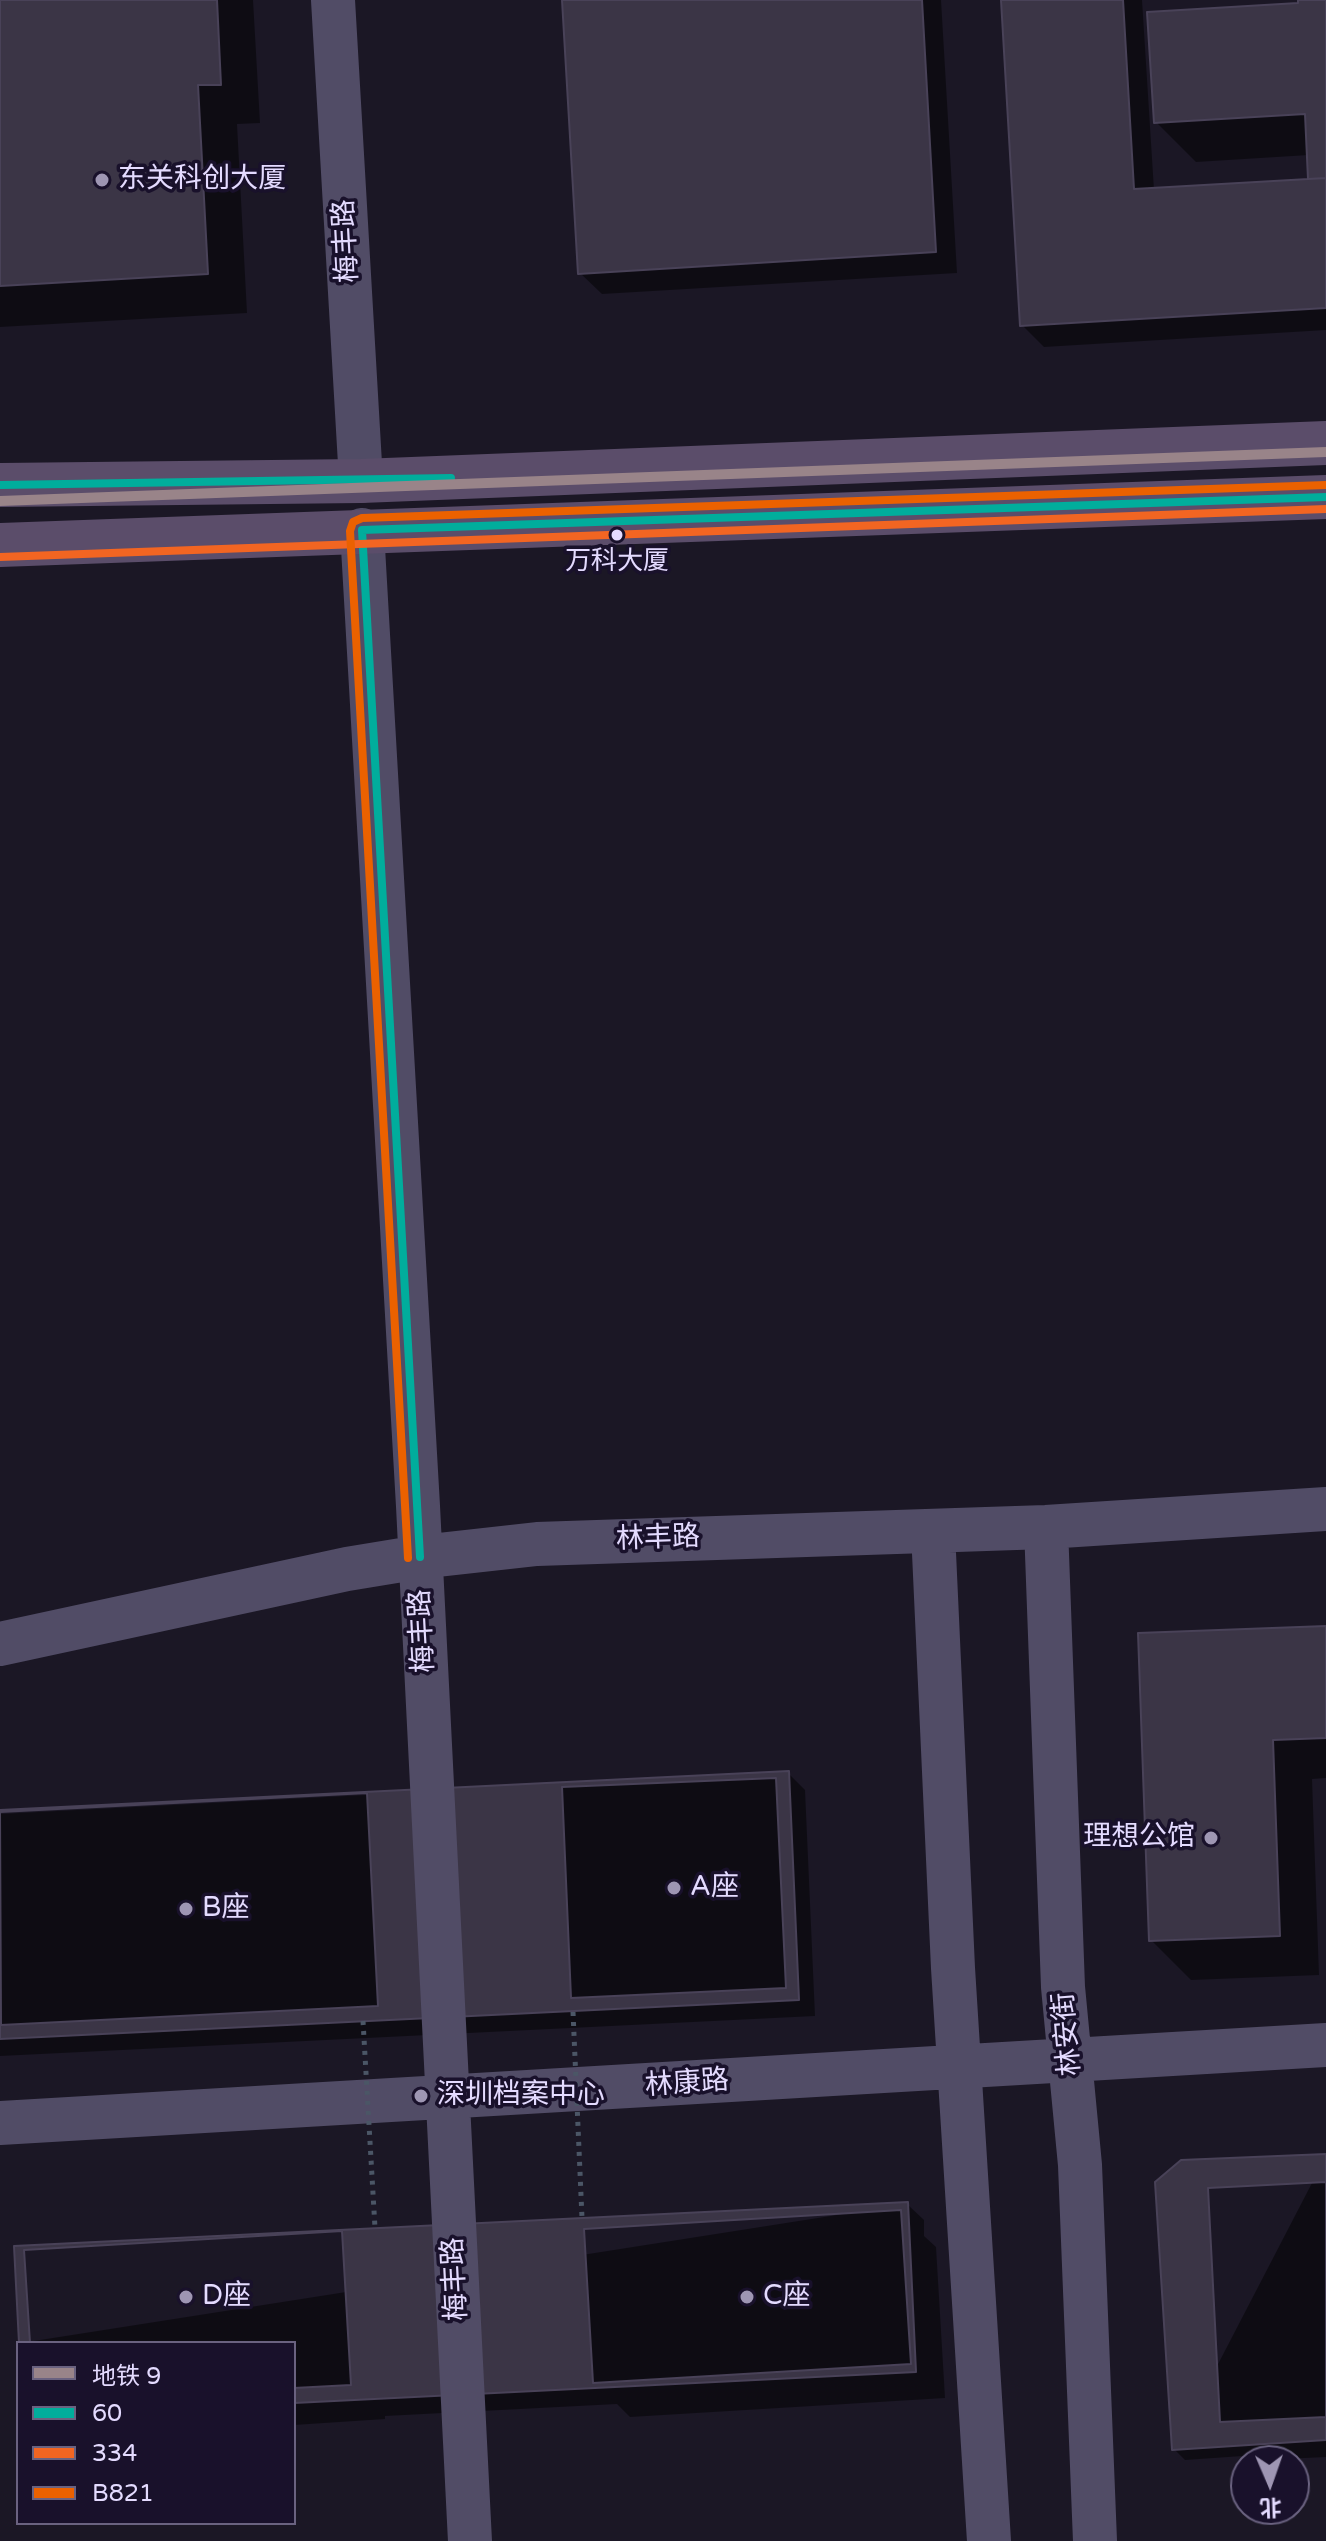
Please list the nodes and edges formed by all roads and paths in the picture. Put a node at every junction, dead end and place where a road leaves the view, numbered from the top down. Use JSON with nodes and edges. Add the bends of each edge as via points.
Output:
{"nodes":[{"id":1,"x":333,"y":0,"type":"edge"},
{"id":2,"x":1326,"y":443,"type":"edge"},
{"id":3,"x":361,"y":481,"type":"junction"},
{"id":4,"x":7,"y":483,"type":"edge"},
{"id":5,"x":1326,"y":497,"type":"edge"},
{"id":6,"x":362,"y":530,"type":"junction"},
{"id":7,"x":0,"y":545,"type":"edge"},
{"id":8,"x":1326,"y":1509,"type":"edge"},
{"id":9,"x":1046,"y":1527,"type":"junction"},
{"id":10,"x":933,"y":1531,"type":"junction"},
{"id":11,"x":420,"y":1557,"type":"junction"},
{"id":12,"x":0,"y":1644,"type":"edge"},
{"id":13,"x":573,"y":2012,"type":"dead end"},
{"id":14,"x":363,"y":2021,"type":"dead end"},
{"id":15,"x":1326,"y":2045,"type":"edge"},
{"id":16,"x":1070,"y":2061,"type":"junction"},
{"id":17,"x":961,"y":2067,"type":"junction"},
{"id":18,"x":448,"y":2098,"type":"junction"},
{"id":19,"x":0,"y":2123,"type":"edge"},
{"id":20,"x":582,"y":2218,"type":"dead end"},
{"id":21,"x":375,"y":2228,"type":"dead end"},
{"id":22,"x":470,"y":2541,"type":"edge"},
{"id":23,"x":989,"y":2541,"type":"edge"},
{"id":24,"x":1095,"y":2541,"type":"edge"}],
"edges":[{"from":1,"to":3,"type":"street","name":"梅丰路"},
{"from":2,"to":3,"type":"main road"},
{"from":3,"to":4,"type":"main road"},
{"from":5,"to":6,"type":"main road"},
{"from":6,"to":7,"type":"main road"},
{"from":6,"to":11,"type":"street","name":"梅丰路"},
{"from":8,"to":9,"type":"street","name":"林丰路"},
{"from":9,"to":10,"type":"street","name":"林丰路"},
{"from":9,"to":16,"type":"street","name":"林安街"},
{"from":10,"to":11,"type":"street","name":"林丰路","via":[[537,1544]]},
{"from":10,"to":17,"type":"street"},
{"from":11,"to":12,"type":"street","name":"林丰路"},
{"from":11,"to":18,"type":"street","name":"梅丰路"},
{"from":13,"to":20,"type":"path","bridge":true},
{"from":14,"to":21,"type":"path","bridge":true},
{"from":15,"to":16,"type":"street","name":"林康路"},
{"from":16,"to":17,"type":"street","name":"林康路"},
{"from":16,"to":24,"type":"street","name":"林安街","via":[[1080,2165]]},
{"from":17,"to":18,"type":"street","name":"林康路"},
{"from":17,"to":23,"type":"street"},
{"from":18,"to":19,"type":"street","name":"林康路"},
{"from":18,"to":22,"type":"street","name":"梅丰路"}]}
